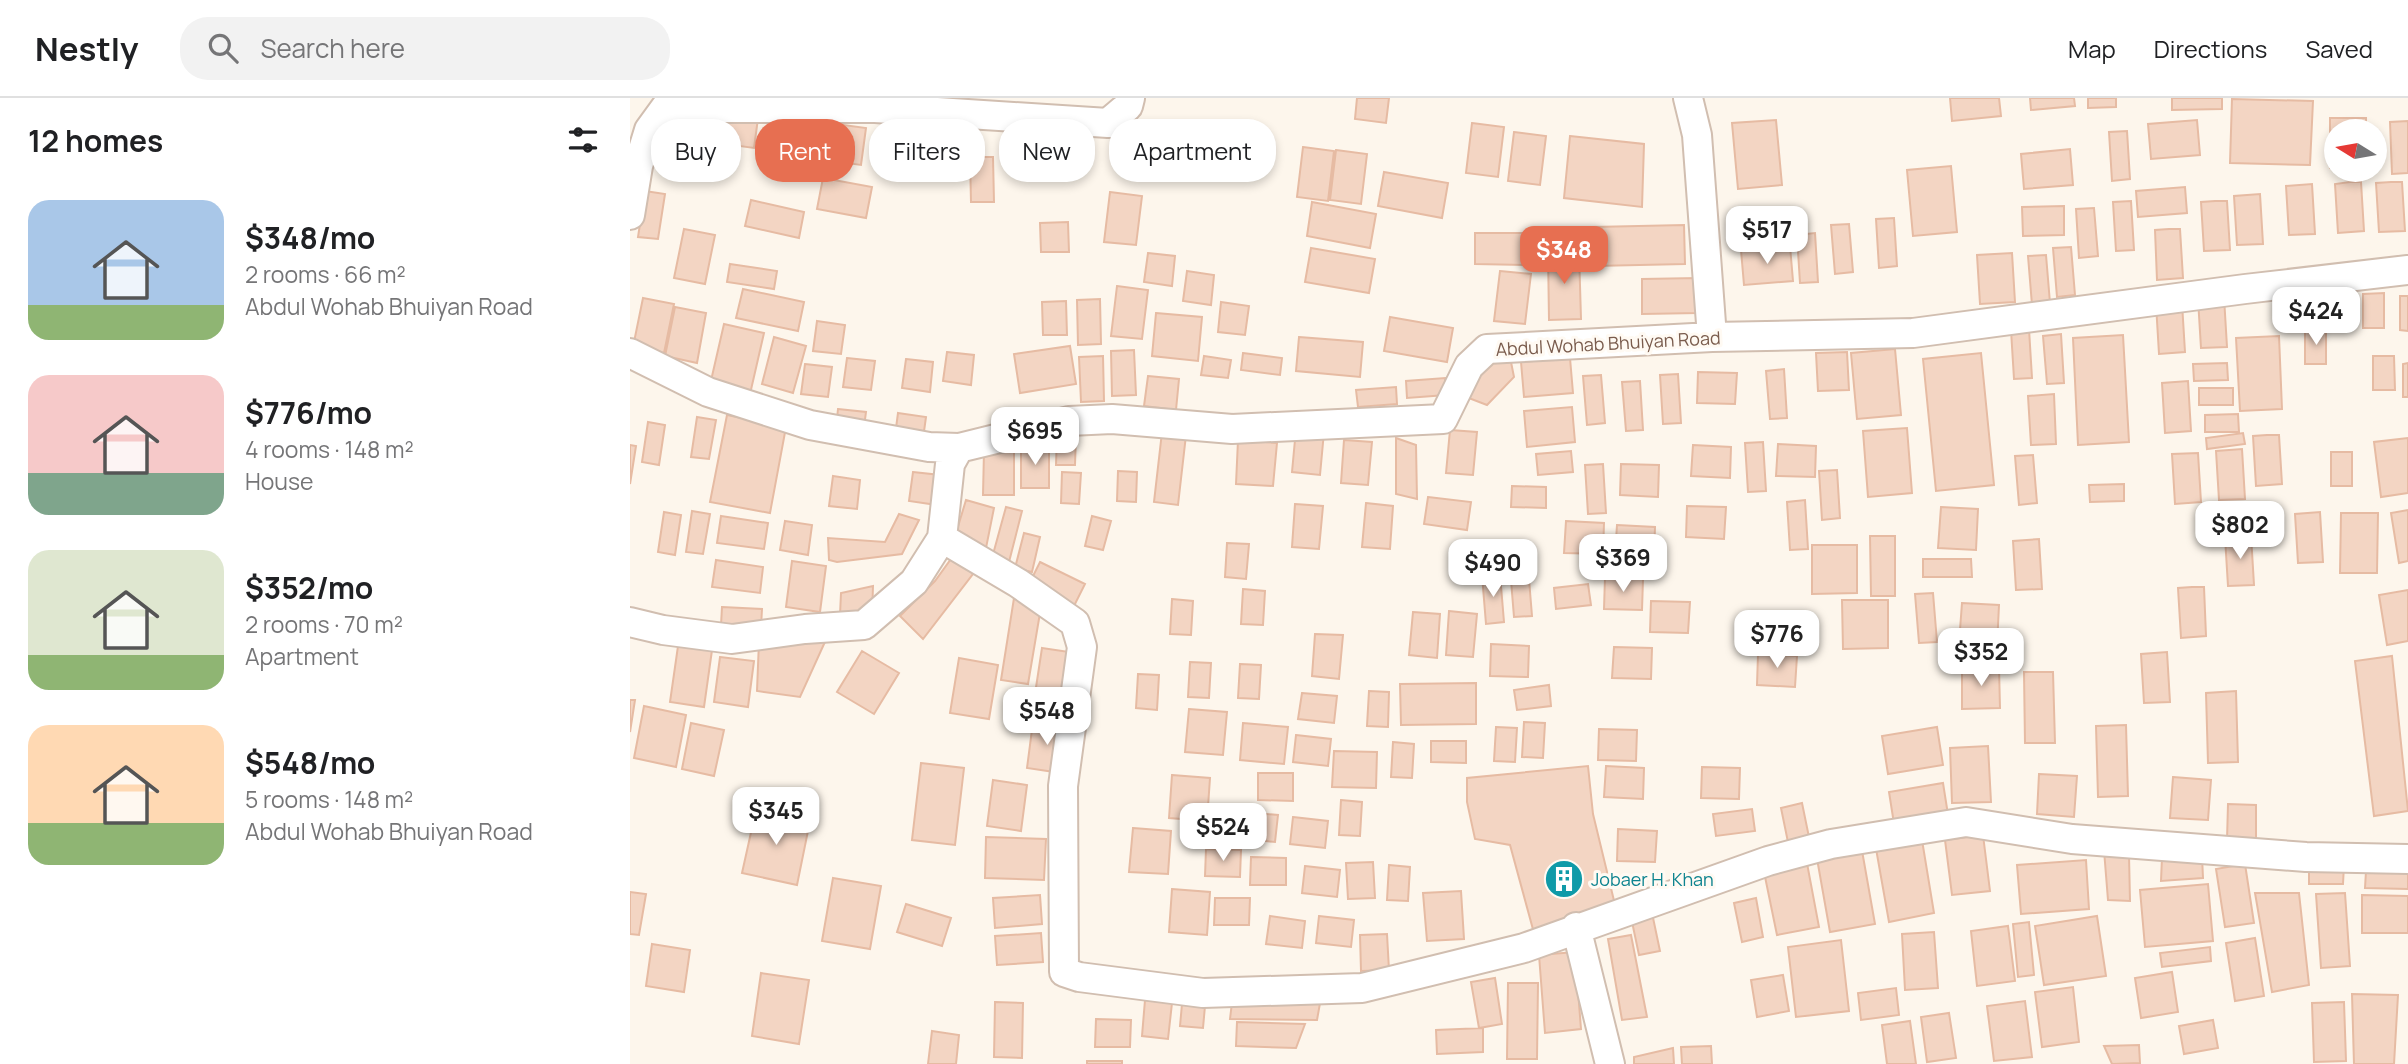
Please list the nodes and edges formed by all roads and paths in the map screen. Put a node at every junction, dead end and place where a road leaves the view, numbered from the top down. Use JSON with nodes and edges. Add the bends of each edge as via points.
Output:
{"nodes":[{"id":1,"x":1130,"y":98,"type":"edge"},
{"id":2,"x":1688,"y":98,"type":"edge"},
{"id":3,"x":630,"y":215,"type":"edge"},
{"id":4,"x":2408,"y":270,"type":"edge"},
{"id":5,"x":1712,"y":337,"type":"junction"},
{"id":6,"x":630,"y":353,"type":"edge"},
{"id":7,"x":959,"y":448,"type":"junction"},
{"id":8,"x":942,"y":538,"type":"junction"},
{"id":9,"x":630,"y":622,"type":"edge"},
{"id":10,"x":2408,"y":859,"type":"edge"},
{"id":11,"x":1576,"y":927,"type":"junction"},
{"id":12,"x":1610,"y":1064,"type":"edge"}],
"edges":[{"from":1,"to":3,"type":"street","via":[[1128,106],[1108,123],[875,108],[665,108],[649,130]]},
{"from":2,"to":5,"type":"street","via":[[1697,135]]},
{"from":4,"to":5,"type":"street","name":"Abdul Wohab Bhuiyan Road","via":[[1913,332]]},
{"from":5,"to":7,"type":"street","name":"Abdul Wohab Bhuiyan Road","via":[[1487,349],[1469,366],[1443,419],[1232,429],[1112,419],[1069,421]]},
{"from":6,"to":7,"type":"street","via":[[708,392],[810,425],[929,447]]},
{"from":7,"to":8,"type":"street","via":[[950,464]]},
{"from":8,"to":9,"type":"street","via":[[914,582],[864,625],[732,639]]},
{"from":8,"to":11,"type":"street","via":[[1075,623],[1082,647],[1063,786],[1064,972],[1100,981],[1203,993],[1362,988],[1524,948]]},
{"from":10,"to":11,"type":"street","via":[[2072,839],[1966,822],[1780,857]]},
{"from":11,"to":12,"type":"street"}]}
